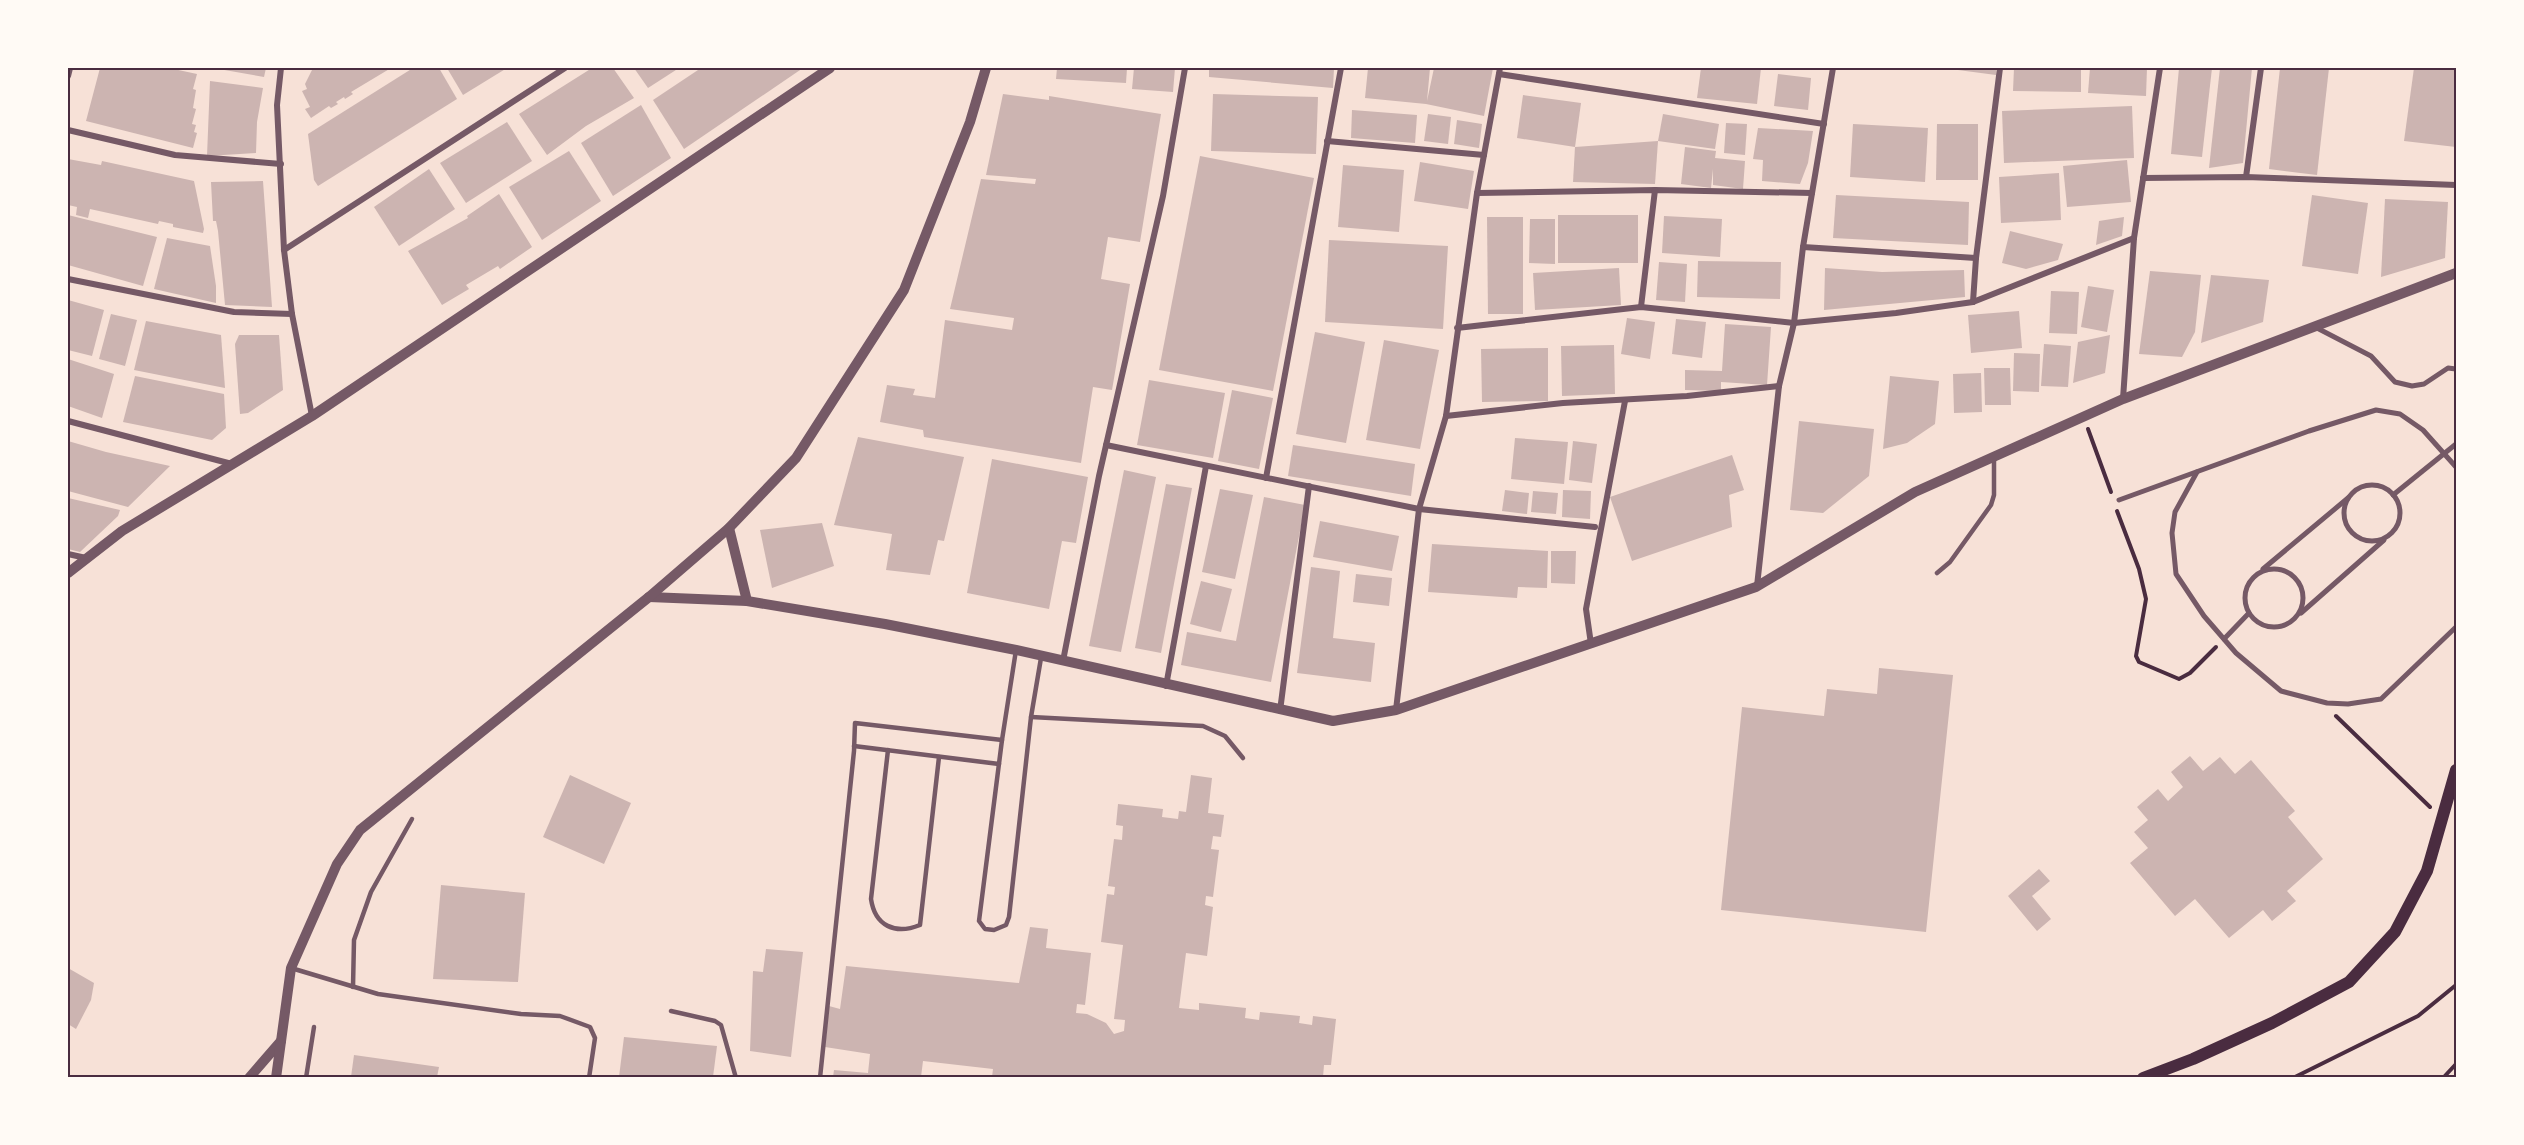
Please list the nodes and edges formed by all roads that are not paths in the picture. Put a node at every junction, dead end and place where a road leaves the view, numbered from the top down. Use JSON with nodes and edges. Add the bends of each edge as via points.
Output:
{"nodes":[{"id":1,"x":70,"y":68,"type":"edge"},
{"id":2,"x":281,"y":68,"type":"edge"},
{"id":3,"x":565,"y":68,"type":"edge"},
{"id":4,"x":830,"y":68,"type":"edge"},
{"id":5,"x":986,"y":68,"type":"edge"},
{"id":6,"x":1185,"y":68,"type":"edge"},
{"id":7,"x":1341,"y":68,"type":"edge"},
{"id":8,"x":1833,"y":68,"type":"edge"},
{"id":9,"x":2000,"y":68,"type":"edge"},
{"id":10,"x":2160,"y":68,"type":"edge"},
{"id":11,"x":2261,"y":68,"type":"edge"},
{"id":12,"x":1499,"y":70,"type":"edge"},
{"id":13,"x":68,"y":76,"type":"edge"},
{"id":14,"x":1824,"y":124,"type":"junction"},
{"id":15,"x":68,"y":130,"type":"edge"},
{"id":16,"x":1328,"y":141,"type":"junction"},
{"id":17,"x":1484,"y":155,"type":"junction"},
{"id":18,"x":281,"y":164,"type":"junction"},
{"id":19,"x":2246,"y":177,"type":"junction"},
{"id":20,"x":2143,"y":178,"type":"junction"},
{"id":21,"x":2457,"y":185,"type":"edge"},
{"id":22,"x":1655,"y":190,"type":"junction"},
{"id":23,"x":1477,"y":193,"type":"junction"},
{"id":24,"x":1812,"y":193,"type":"junction"},
{"id":25,"x":2134,"y":238,"type":"junction"},
{"id":26,"x":1803,"y":247,"type":"junction"},
{"id":27,"x":284,"y":250,"type":"junction"},
{"id":28,"x":1976,"y":258,"type":"junction"},
{"id":29,"x":2457,"y":273,"type":"edge"},
{"id":30,"x":68,"y":279,"type":"edge"},
{"id":31,"x":1973,"y":302,"type":"junction"},
{"id":32,"x":1641,"y":307,"type":"junction"},
{"id":33,"x":292,"y":314,"type":"junction"},
{"id":34,"x":1794,"y":323,"type":"junction"},
{"id":35,"x":2315,"y":327,"type":"junction"},
{"id":36,"x":1457,"y":328,"type":"junction"},
{"id":37,"x":2457,"y":369,"type":"edge"},
{"id":38,"x":1779,"y":386,"type":"junction"},
{"id":39,"x":2123,"y":399,"type":"junction"},
{"id":40,"x":1625,"y":400,"type":"junction"},
{"id":41,"x":312,"y":417,"type":"junction"},
{"id":42,"x":1446,"y":417,"type":"junction"},
{"id":43,"x":68,"y":420,"type":"edge"},
{"id":44,"x":2457,"y":444,"type":"edge"},
{"id":45,"x":1106,"y":446,"type":"junction"},
{"id":46,"x":2446,"y":453,"type":"junction"},
{"id":47,"x":1994,"y":457,"type":"junction"},
{"id":48,"x":233,"y":465,"type":"junction"},
{"id":49,"x":1206,"y":466,"type":"junction"},
{"id":50,"x":2457,"y":467,"type":"edge"},
{"id":51,"x":2197,"y":472,"type":"junction"},
{"id":52,"x":1266,"y":478,"type":"junction"},
{"id":53,"x":1309,"y":486,"type":"junction"},
{"id":54,"x":2352,"y":495,"type":"junction"},
{"id":55,"x":2393,"y":495,"type":"junction"},
{"id":56,"x":2117,"y":502,"type":"road end"},
{"id":57,"x":1419,"y":509,"type":"junction"},
{"id":58,"x":1596,"y":527,"type":"dead end"},
{"id":59,"x":729,"y":528,"type":"junction"},
{"id":60,"x":2390,"y":535,"type":"junction"},
{"id":61,"x":68,"y":554,"type":"edge"},
{"id":62,"x":87,"y":558,"type":"junction"},
{"id":63,"x":68,"y":573,"type":"edge"},
{"id":64,"x":1937,"y":573,"type":"dead end"},
{"id":65,"x":2253,"y":578,"type":"junction"},
{"id":66,"x":1756,"y":587,"type":"junction"},
{"id":67,"x":649,"y":597,"type":"junction"},
{"id":68,"x":747,"y":601,"type":"junction"},
{"id":69,"x":2249,"y":613,"type":"junction"},
{"id":70,"x":2291,"y":622,"type":"junction"},
{"id":71,"x":2457,"y":627,"type":"edge"},
{"id":72,"x":2224,"y":639,"type":"junction"},
{"id":73,"x":1591,"y":644,"type":"junction"},
{"id":74,"x":1016,"y":650,"type":"junction"},
{"id":75,"x":1041,"y":657,"type":"junction"},
{"id":76,"x":1063,"y":662,"type":"junction"},
{"id":77,"x":1166,"y":686,"type":"junction"},
{"id":78,"x":1396,"y":710,"type":"junction"},
{"id":79,"x":1280,"y":711,"type":"junction"},
{"id":80,"x":1031,"y":717,"type":"junction"},
{"id":81,"x":1002,"y":740,"type":"junction"},
{"id":82,"x":854,"y":746,"type":"junction"},
{"id":83,"x":888,"y":750,"type":"junction"},
{"id":84,"x":939,"y":757,"type":"junction"},
{"id":85,"x":1244,"y":758,"type":"dead end"},
{"id":86,"x":999,"y":764,"type":"junction"},
{"id":87,"x":2457,"y":770,"type":"edge"},
{"id":88,"x":412,"y":819,"type":"dead end"},
{"id":89,"x":291,"y":968,"type":"junction"},
{"id":90,"x":353,"y":987,"type":"junction"},
{"id":91,"x":671,"y":1011,"type":"dead end"},
{"id":92,"x":314,"y":1027,"type":"dead end"},
{"id":93,"x":281,"y":1040,"type":"junction"},
{"id":94,"x":249,"y":1077,"type":"edge"},
{"id":95,"x":276,"y":1077,"type":"edge"},
{"id":96,"x":306,"y":1077,"type":"edge"},
{"id":97,"x":589,"y":1077,"type":"edge"},
{"id":98,"x":736,"y":1077,"type":"edge"},
{"id":99,"x":820,"y":1077,"type":"edge"},
{"id":100,"x":2143,"y":1077,"type":"edge"}],
"edges":[{"from":1,"to":13,"type":"street"},
{"from":2,"to":18,"type":"street","via":[[277,105]]},
{"from":3,"to":27,"type":"street"},
{"from":4,"to":41,"type":"street"},
{"from":5,"to":59,"type":"street","via":[[970,122],[904,290],[796,458]]},
{"from":6,"to":45,"type":"street","via":[[1163,196]]},
{"from":7,"to":16,"type":"street"},
{"from":8,"to":14,"type":"street"},
{"from":9,"to":28,"type":"street"},
{"from":10,"to":20,"type":"street"},
{"from":11,"to":19,"type":"street"},
{"from":12,"to":14,"type":"street"},
{"from":12,"to":17,"type":"street"},
{"from":14,"to":24,"type":"street"},
{"from":15,"to":18,"type":"street","via":[[175,155]]},
{"from":16,"to":17,"type":"street"},
{"from":16,"to":52,"type":"street"},
{"from":17,"to":23,"type":"street"},
{"from":18,"to":27,"type":"street"},
{"from":19,"to":20,"type":"street"},
{"from":19,"to":21,"type":"street"},
{"from":20,"to":25,"type":"street"},
{"from":22,"to":23,"type":"street"},
{"from":22,"to":24,"type":"street"},
{"from":22,"to":32,"type":"street"},
{"from":23,"to":36,"type":"street"},
{"from":24,"to":26,"type":"street"},
{"from":25,"to":31,"type":"street"},
{"from":25,"to":39,"type":"street"},
{"from":26,"to":28,"type":"street"},
{"from":26,"to":34,"type":"street"},
{"from":27,"to":33,"type":"street"},
{"from":28,"to":31,"type":"street"},
{"from":29,"to":35,"type":"street"},
{"from":30,"to":33,"type":"street","via":[[234,312]]},
{"from":31,"to":34,"type":"street"},
{"from":32,"to":34,"type":"street"},
{"from":32,"to":36,"type":"street"},
{"from":33,"to":41,"type":"street"},
{"from":34,"to":38,"type":"street"},
{"from":35,"to":37,"type":"street","via":[[2371,356],[2395,382],[2424,384],[2448,368]]},
{"from":35,"to":39,"type":"street"},
{"from":36,"to":42,"type":"street"},
{"from":38,"to":40,"type":"street"},
{"from":38,"to":66,"type":"street"},
{"from":39,"to":47,"type":"street"},
{"from":40,"to":42,"type":"street"},
{"from":40,"to":73,"type":"street","via":[[1586,609]]},
{"from":41,"to":48,"type":"street"},
{"from":42,"to":57,"type":"street"},
{"from":43,"to":48,"type":"street"},
{"from":44,"to":46,"type":"street"},
{"from":45,"to":49,"type":"street"},
{"from":45,"to":76,"type":"street"},
{"from":46,"to":50,"type":"street"},
{"from":46,"to":51,"type":"street","via":[[2400,414],[2376,410]]},
{"from":46,"to":55,"type":"street"},
{"from":47,"to":64,"type":"lane","via":[[1995,495],[1991,505],[1950,562]]},
{"from":47,"to":66,"type":"street","via":[[1915,492]]},
{"from":48,"to":62,"type":"street","via":[[122,531]]},
{"from":49,"to":52,"type":"street"},
{"from":49,"to":77,"type":"street"},
{"from":51,"to":56,"type":"street"},
{"from":51,"to":72,"type":"street","via":[[2175,512],[2172,533],[2176,574]]},
{"from":52,"to":53,"type":"street"},
{"from":53,"to":57,"type":"street"},
{"from":53,"to":79,"type":"street"},
{"from":54,"to":55,"type":"street","via":[[2359,489],[2377,486]]},
{"from":54,"to":60,"type":"street","via":[[2344,511],[2349,529],[2363,540]]},
{"from":54,"to":65,"type":"street"},
{"from":55,"to":60,"type":"street","via":[[2398,502],[2399,520]]},
{"from":57,"to":58,"type":"street"},
{"from":57,"to":78,"type":"street"},
{"from":59,"to":67,"type":"street"},
{"from":59,"to":68,"type":"street"},
{"from":60,"to":70,"type":"street"},
{"from":61,"to":62,"type":"street"},
{"from":62,"to":63,"type":"street"},
{"from":65,"to":69,"type":"street","via":[[2245,595]]},
{"from":65,"to":70,"type":"street","via":[[2270,568],[2289,572],[2297,579],[2303,597]]},
{"from":66,"to":73,"type":"street"},
{"from":67,"to":68,"type":"street"},
{"from":67,"to":89,"type":"street","via":[[360,830],[337,864]]},
{"from":68,"to":74,"type":"street"},
{"from":69,"to":70,"type":"street","via":[[2273,627]]},
{"from":69,"to":72,"type":"street"},
{"from":71,"to":72,"type":"street","via":[[2381,699],[2348,704],[2327,703],[2281,691]]},
{"from":73,"to":78,"type":"street"},
{"from":74,"to":75,"type":"street"},
{"from":74,"to":81,"type":"lane"},
{"from":75,"to":76,"type":"street"},
{"from":75,"to":80,"type":"lane"},
{"from":76,"to":77,"type":"street"},
{"from":77,"to":79,"type":"street"},
{"from":78,"to":79,"type":"street","via":[[1333,721]]},
{"from":80,"to":85,"type":"lane","via":[[1203,726],[1225,736]]},
{"from":80,"to":86,"type":"lane","via":[[1009,917],[1006,925],[994,930],[985,929],[979,921]]},
{"from":81,"to":82,"type":"lane","via":[[855,723]]},
{"from":81,"to":86,"type":"lane"},
{"from":82,"to":83,"type":"lane"},
{"from":82,"to":99,"type":"lane"},
{"from":83,"to":84,"type":"lane"},
{"from":83,"to":84,"type":"lane","via":[[871,899],[874,916],[884,926],[909,929],[920,925]]},
{"from":84,"to":86,"type":"lane"},
{"from":87,"to":100,"type":"main road","via":[[2427,871],[2395,932],[2349,982],[2280,1020]]},
{"from":88,"to":90,"type":"lane","via":[[370,892],[354,940]]},
{"from":89,"to":90,"type":"lane"},
{"from":89,"to":93,"type":"street"},
{"from":90,"to":97,"type":"lane","via":[[499,1011],[560,1016],[590,1027],[595,1038]]},
{"from":91,"to":98,"type":"lane","via":[[721,1025]]},
{"from":92,"to":96,"type":"lane"},
{"from":93,"to":94,"type":"street"},
{"from":93,"to":95,"type":"street"}]}
